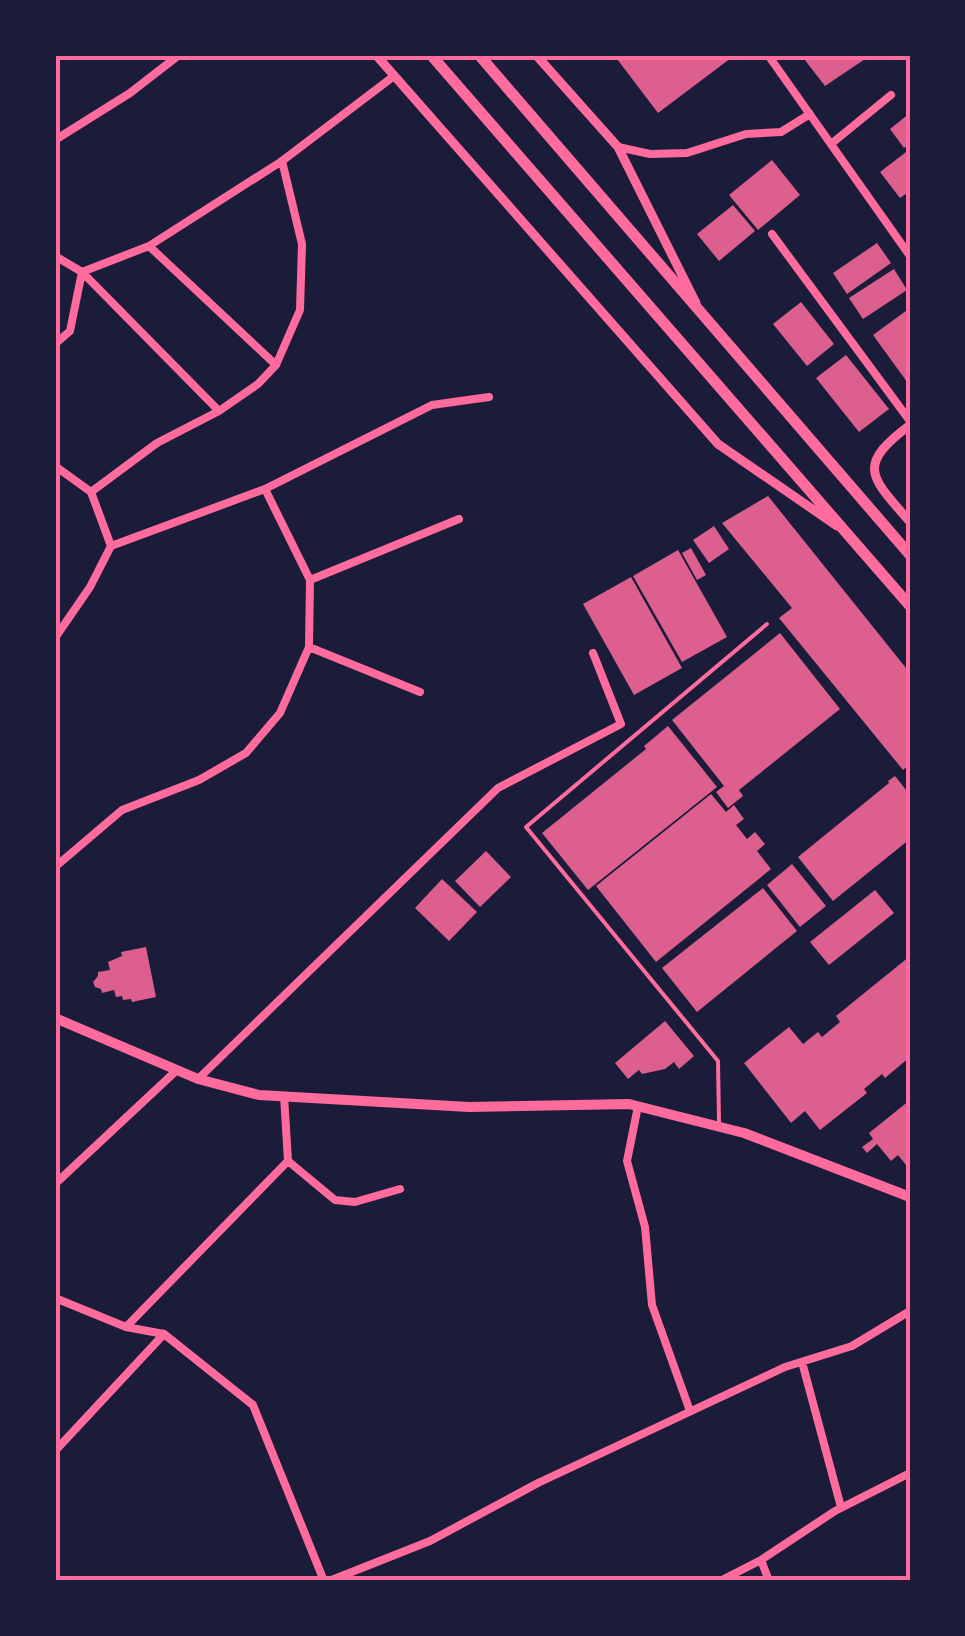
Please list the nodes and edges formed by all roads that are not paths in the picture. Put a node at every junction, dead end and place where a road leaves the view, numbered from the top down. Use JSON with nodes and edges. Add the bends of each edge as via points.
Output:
{"nodes":[{"id":1,"x":179,"y":55,"type":"edge"},
{"id":2,"x":376,"y":55,"type":"edge"},
{"id":3,"x":431,"y":55,"type":"edge"},
{"id":4,"x":478,"y":55,"type":"edge"},
{"id":5,"x":536,"y":55,"type":"edge"},
{"id":6,"x":768,"y":55,"type":"edge"},
{"id":7,"x":394,"y":76,"type":"junction"},
{"id":8,"x":891,"y":95,"type":"dead end"},
{"id":9,"x":810,"y":114,"type":"junction"},
{"id":10,"x":55,"y":140,"type":"edge"},
{"id":11,"x":830,"y":144,"type":"junction"},
{"id":12,"x":618,"y":147,"type":"junction"},
{"id":13,"x":282,"y":161,"type":"junction"},
{"id":14,"x":772,"y":234,"type":"dead end"},
{"id":15,"x":149,"y":246,"type":"junction"},
{"id":16,"x":55,"y":256,"type":"edge"},
{"id":17,"x":910,"y":256,"type":"edge"},
{"id":18,"x":82,"y":272,"type":"junction"},
{"id":19,"x":702,"y":314,"type":"junction"},
{"id":20,"x":55,"y":344,"type":"edge"},
{"id":21,"x":276,"y":365,"type":"junction"},
{"id":22,"x":489,"y":396,"type":"dead end"},
{"id":23,"x":219,"y":411,"type":"junction"},
{"id":24,"x":910,"y":423,"type":"edge"},
{"id":25,"x":55,"y":466,"type":"edge"},
{"id":26,"x":265,"y":488,"type":"junction"},
{"id":27,"x":91,"y":492,"type":"junction"},
{"id":28,"x":459,"y":519,"type":"dead end"},
{"id":29,"x":910,"y":522,"type":"edge"},
{"id":30,"x":848,"y":534,"type":"junction"},
{"id":31,"x":111,"y":546,"type":"junction"},
{"id":32,"x":910,"y":555,"type":"edge"},
{"id":33,"x":310,"y":580,"type":"junction"},
{"id":34,"x":910,"y":606,"type":"edge"},
{"id":35,"x":767,"y":624,"type":"dead end"},
{"id":36,"x":55,"y":638,"type":"edge"},
{"id":37,"x":309,"y":647,"type":"junction"},
{"id":38,"x":593,"y":653,"type":"dead end"},
{"id":39,"x":420,"y":692,"type":"dead end"},
{"id":40,"x":55,"y":867,"type":"edge"},
{"id":41,"x":55,"y":1018,"type":"edge"},
{"id":42,"x":176,"y":1070,"type":"junction"},
{"id":43,"x":198,"y":1079,"type":"junction"},
{"id":44,"x":284,"y":1096,"type":"junction"},
{"id":45,"x":638,"y":1106,"type":"junction"},
{"id":46,"x":719,"y":1127,"type":"junction"},
{"id":47,"x":288,"y":1161,"type":"junction"},
{"id":48,"x":55,"y":1184,"type":"edge"},
{"id":49,"x":400,"y":1189,"type":"dead end"},
{"id":50,"x":910,"y":1197,"type":"edge"},
{"id":51,"x":55,"y":1298,"type":"edge"},
{"id":52,"x":910,"y":1311,"type":"edge"},
{"id":53,"x":126,"y":1327,"type":"junction"},
{"id":54,"x":164,"y":1334,"type":"junction"},
{"id":55,"x":802,"y":1362,"type":"junction"},
{"id":56,"x":690,"y":1412,"type":"junction"},
{"id":57,"x":55,"y":1451,"type":"edge"},
{"id":58,"x":910,"y":1473,"type":"edge"},
{"id":59,"x":841,"y":1507,"type":"junction"},
{"id":60,"x":761,"y":1560,"type":"junction"},
{"id":61,"x":326,"y":1581,"type":"edge"},
{"id":62,"x":720,"y":1581,"type":"edge"},
{"id":63,"x":769,"y":1581,"type":"edge"}],
"edges":[{"from":1,"to":10,"type":"street"},
{"from":2,"to":7,"type":"street"},
{"from":3,"to":30,"type":"highway"},
{"from":4,"to":19,"type":"highway"},
{"from":5,"to":12,"type":"street"},
{"from":6,"to":9,"type":"street"},
{"from":7,"to":13,"type":"street"},
{"from":7,"to":30,"type":"street","via":[[718,444]]},
{"from":8,"to":11,"type":"street"},
{"from":9,"to":11,"type":"street"},
{"from":9,"to":12,"type":"street","via":[[781,132],[746,134],[686,153]]},
{"from":11,"to":17,"type":"street"},
{"from":12,"to":19,"type":"street"},
{"from":13,"to":15,"type":"street"},
{"from":13,"to":21,"type":"street","via":[[302,244],[301,294]]},
{"from":14,"to":24,"type":"street"},
{"from":15,"to":18,"type":"street"},
{"from":15,"to":21,"type":"street"},
{"from":16,"to":18,"type":"street"},
{"from":18,"to":20,"type":"street","via":[[70,331]]},
{"from":18,"to":23,"type":"street"},
{"from":19,"to":32,"type":"highway"},
{"from":21,"to":23,"type":"street"},
{"from":22,"to":26,"type":"street","via":[[432,406]]},
{"from":23,"to":27,"type":"street"},
{"from":24,"to":29,"type":"street","via":[[883,446],[875,474]]},
{"from":25,"to":27,"type":"street"},
{"from":26,"to":31,"type":"street"},
{"from":26,"to":33,"type":"street"},
{"from":27,"to":31,"type":"street"},
{"from":28,"to":33,"type":"street"},
{"from":30,"to":34,"type":"highway"},
{"from":31,"to":36,"type":"street"},
{"from":33,"to":37,"type":"street"},
{"from":35,"to":46,"type":"lane","via":[[526,827],[718,1061]]},
{"from":37,"to":39,"type":"street"},
{"from":37,"to":40,"type":"street","via":[[280,713],[246,752],[200,780],[122,810]]},
{"from":38,"to":43,"type":"street","via":[[621,724],[498,788]]},
{"from":41,"to":42,"type":"main road"},
{"from":42,"to":43,"type":"main road"},
{"from":42,"to":48,"type":"street"},
{"from":43,"to":44,"type":"main road"},
{"from":44,"to":45,"type":"main road","via":[[470,1107]]},
{"from":44,"to":47,"type":"street"},
{"from":45,"to":46,"type":"main road"},
{"from":45,"to":56,"type":"street","via":[[626,1162],[645,1227],[652,1304]]},
{"from":46,"to":50,"type":"main road"},
{"from":47,"to":49,"type":"street","via":[[335,1200],[355,1202]]},
{"from":47,"to":53,"type":"street"},
{"from":51,"to":53,"type":"street"},
{"from":52,"to":55,"type":"street","via":[[852,1346]]},
{"from":53,"to":54,"type":"street"},
{"from":54,"to":57,"type":"street"},
{"from":54,"to":61,"type":"street","via":[[253,1405]]},
{"from":55,"to":56,"type":"street"},
{"from":55,"to":59,"type":"street"},
{"from":56,"to":61,"type":"street","via":[[430,1541]]},
{"from":58,"to":59,"type":"street"},
{"from":59,"to":60,"type":"street"},
{"from":60,"to":62,"type":"street"},
{"from":60,"to":63,"type":"street"}]}
